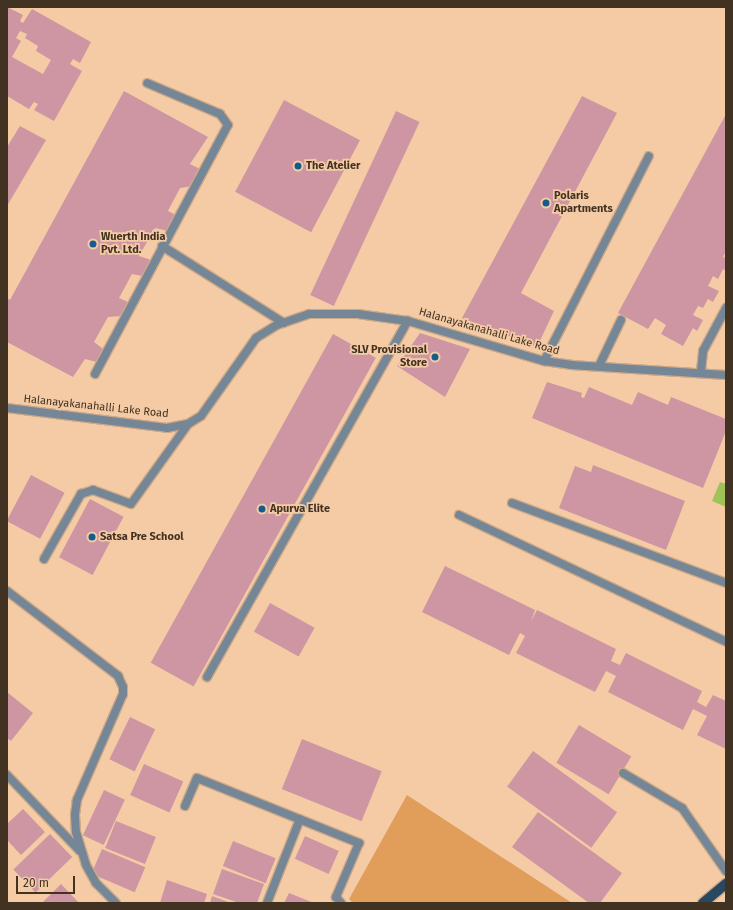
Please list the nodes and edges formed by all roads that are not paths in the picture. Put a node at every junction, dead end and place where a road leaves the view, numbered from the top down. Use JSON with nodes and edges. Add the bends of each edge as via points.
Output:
{"nodes":[{"id":1,"x":147,"y":83,"type":"dead end"},
{"id":2,"x":649,"y":156,"type":"dead end"},
{"id":3,"x":162,"y":246,"type":"junction"},
{"id":4,"x":726,"y":308,"type":"edge"},
{"id":5,"x":621,"y":320,"type":"dead end"},
{"id":6,"x":408,"y":321,"type":"junction"},
{"id":7,"x":284,"y":323,"type":"junction"},
{"id":8,"x":544,"y":361,"type":"junction"},
{"id":9,"x":599,"y":366,"type":"junction"},
{"id":10,"x":702,"y":371,"type":"junction"},
{"id":11,"x":95,"y":374,"type":"dead end"},
{"id":12,"x":726,"y":375,"type":"edge"},
{"id":13,"x":7,"y":408,"type":"edge"},
{"id":14,"x":188,"y":424,"type":"junction"},
{"id":15,"x":512,"y":503,"type":"dead end"},
{"id":16,"x":459,"y":515,"type":"dead end"},
{"id":17,"x":44,"y":559,"type":"dead end"},
{"id":18,"x":726,"y":583,"type":"edge"},
{"id":19,"x":7,"y":591,"type":"edge"},
{"id":20,"x":726,"y":642,"type":"edge"},
{"id":21,"x":208,"y":677,"type":"dead end"},
{"id":22,"x":623,"y":773,"type":"dead end"},
{"id":23,"x":7,"y":775,"type":"edge"},
{"id":24,"x":185,"y":806,"type":"dead end"},
{"id":25,"x":300,"y":819,"type":"junction"},
{"id":26,"x":82,"y":853,"type":"junction"},
{"id":27,"x":726,"y":871,"type":"edge"},
{"id":28,"x":726,"y":884,"type":"edge"},
{"id":29,"x":116,"y":903,"type":"edge"},
{"id":30,"x":267,"y":903,"type":"edge"},
{"id":31,"x":341,"y":903,"type":"edge"},
{"id":32,"x":703,"y":903,"type":"edge"}],
"edges":[{"from":1,"to":3,"type":"street","via":[[220,114],[228,125]]},
{"from":2,"to":8,"type":"street"},
{"from":3,"to":7,"type":"street"},
{"from":3,"to":11,"type":"street"},
{"from":4,"to":10,"type":"street","via":[[703,351]]},
{"from":5,"to":9,"type":"street"},
{"from":6,"to":7,"type":"street","name":"Halanayakanahalli Lake Road","via":[[358,314],[309,314]]},
{"from":6,"to":8,"type":"street","name":"Halanayakanahalli Lake Road"},
{"from":6,"to":21,"type":"street"},
{"from":7,"to":14,"type":"street","name":"Halanayakanahalli Lake Road","via":[[256,338],[201,416]]},
{"from":8,"to":9,"type":"street","name":"Halanayakanahalli Lake Road"},
{"from":9,"to":10,"type":"street","name":"Halanayakanahalli Lake Road"},
{"from":10,"to":12,"type":"street","name":"Halanayakanahalli Lake Road"},
{"from":13,"to":14,"type":"street","name":"Halanayakanahalli Lake Road","via":[[166,428]]},
{"from":14,"to":17,"type":"street","via":[[131,504],[92,490],[81,494]]},
{"from":15,"to":18,"type":"street"},
{"from":16,"to":20,"type":"street"},
{"from":19,"to":26,"type":"street","via":[[118,676],[123,687],[123,694],[77,800],[75,827]]},
{"from":22,"to":27,"type":"street","via":[[682,808]]},
{"from":23,"to":26,"type":"street"},
{"from":24,"to":25,"type":"street","via":[[197,778]]},
{"from":25,"to":30,"type":"street"},
{"from":25,"to":31,"type":"street","via":[[359,843],[336,897]]},
{"from":26,"to":29,"type":"street","via":[[96,883]]},
{"from":28,"to":32,"type":"main road"}]}
